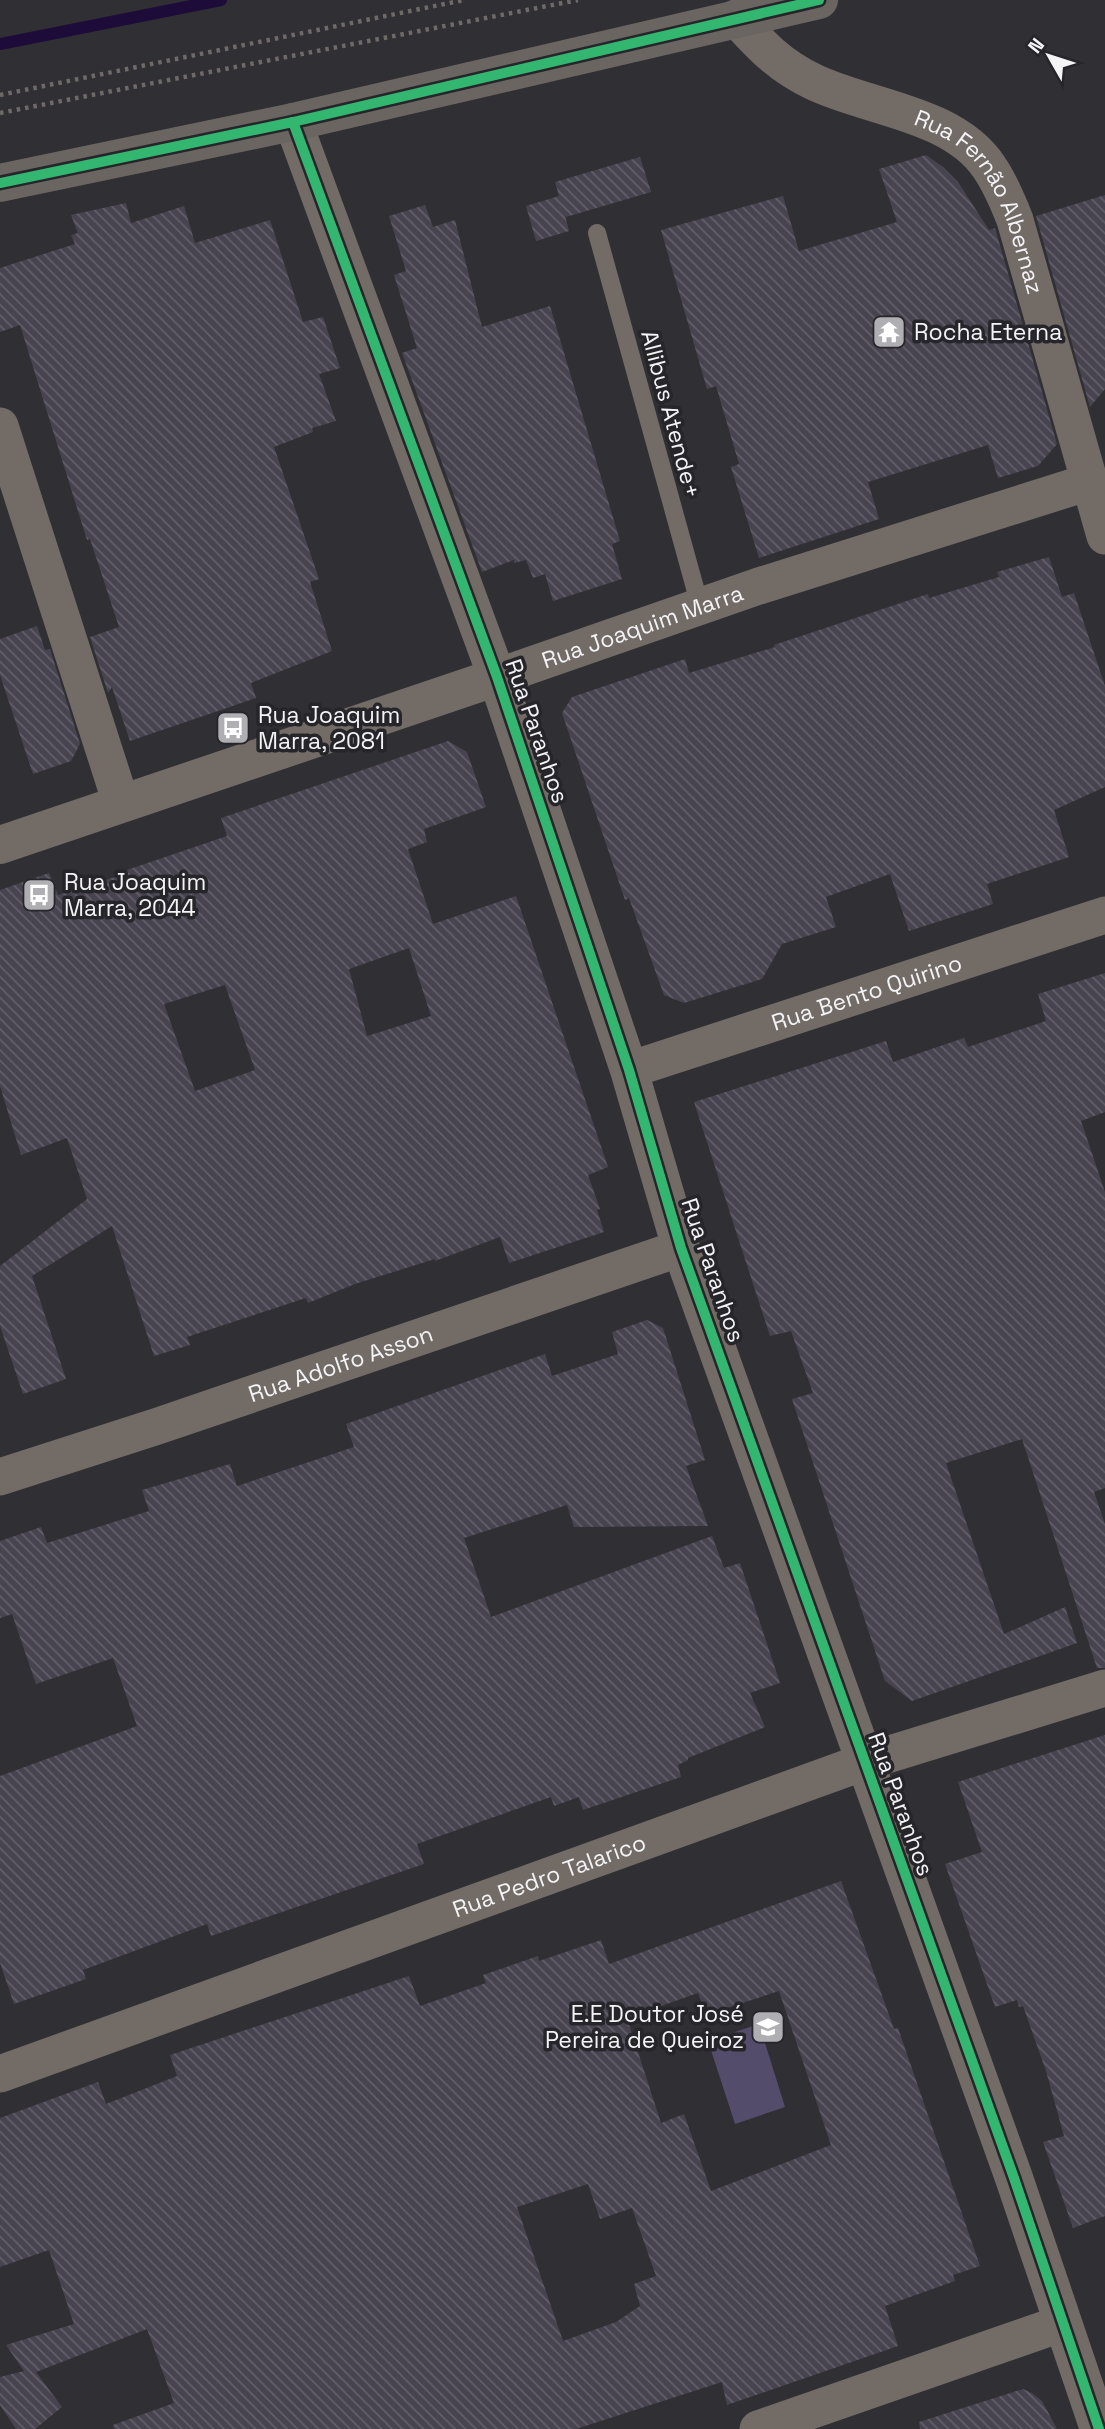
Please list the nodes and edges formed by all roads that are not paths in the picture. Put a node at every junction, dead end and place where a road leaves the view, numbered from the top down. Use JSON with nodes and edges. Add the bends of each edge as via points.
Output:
{"nodes":[{"id":1,"x":819,"y":0,"type":"edge"},
{"id":2,"x":732,"y":9,"type":"edge"},
{"id":3,"x":293,"y":122,"type":"junction"},
{"id":4,"x":0,"y":183,"type":"edge"},
{"id":5,"x":597,"y":233,"type":"dead end"},
{"id":6,"x":0,"y":426,"type":"edge"},
{"id":7,"x":1089,"y":482,"type":"junction"},
{"id":8,"x":1105,"y":536,"type":"edge"},
{"id":9,"x":700,"y":607,"type":"junction"},
{"id":10,"x":497,"y":677,"type":"junction"},
{"id":11,"x":121,"y":803,"type":"junction"},
{"id":12,"x":0,"y":845,"type":"edge"},
{"id":13,"x":1105,"y":915,"type":"edge"},
{"id":14,"x":629,"y":1070,"type":"junction"},
{"id":15,"x":681,"y":1248,"type":"junction"},
{"id":16,"x":0,"y":1476,"type":"edge"},
{"id":17,"x":1105,"y":1688,"type":"edge"},
{"id":18,"x":864,"y":1762,"type":"junction"},
{"id":19,"x":0,"y":2074,"type":"edge"},
{"id":20,"x":1063,"y":2323,"type":"junction"},
{"id":21,"x":758,"y":2429,"type":"edge"},
{"id":22,"x":1099,"y":2429,"type":"edge"}],
"edges":[{"from":1,"to":2,"type":"main road"},
{"from":2,"to":3,"type":"main road"},
{"from":2,"to":7,"type":"street","name":"Rua Fernão Albernaz","via":[[767,53],[814,82],[961,138],[989,166],[1014,220]]},
{"from":3,"to":4,"type":"main road"},
{"from":3,"to":10,"type":"street","name":"Rua Paranhos"},
{"from":5,"to":9,"type":"lane","name":"Allibus Atende+"},
{"from":6,"to":11,"type":"street"},
{"from":7,"to":8,"type":"street","name":"Rua Fernão Albernaz"},
{"from":7,"to":9,"type":"street","name":"Rua Joaquim Marra"},
{"from":9,"to":10,"type":"street","name":"Rua Joaquim Marra"},
{"from":10,"to":11,"type":"street","name":"Rua Joaquim Marra"},
{"from":10,"to":14,"type":"street","name":"Rua Paranhos"},
{"from":11,"to":12,"type":"street","name":"Rua Joaquim Marra"},
{"from":13,"to":14,"type":"street","name":"Rua Bento Quirino"},
{"from":14,"to":15,"type":"street","name":"Rua Paranhos"},
{"from":15,"to":16,"type":"street","name":"Rua Adolfo Asson"},
{"from":15,"to":18,"type":"street","name":"Rua Paranhos"},
{"from":17,"to":18,"type":"street","name":"Rua Pedro Talarico"},
{"from":18,"to":19,"type":"street","name":"Rua Pedro Talarico"},
{"from":18,"to":20,"type":"street","name":"Rua Paranhos"},
{"from":20,"to":21,"type":"street"},
{"from":20,"to":22,"type":"street","name":"Rua Paranhos"}]}
